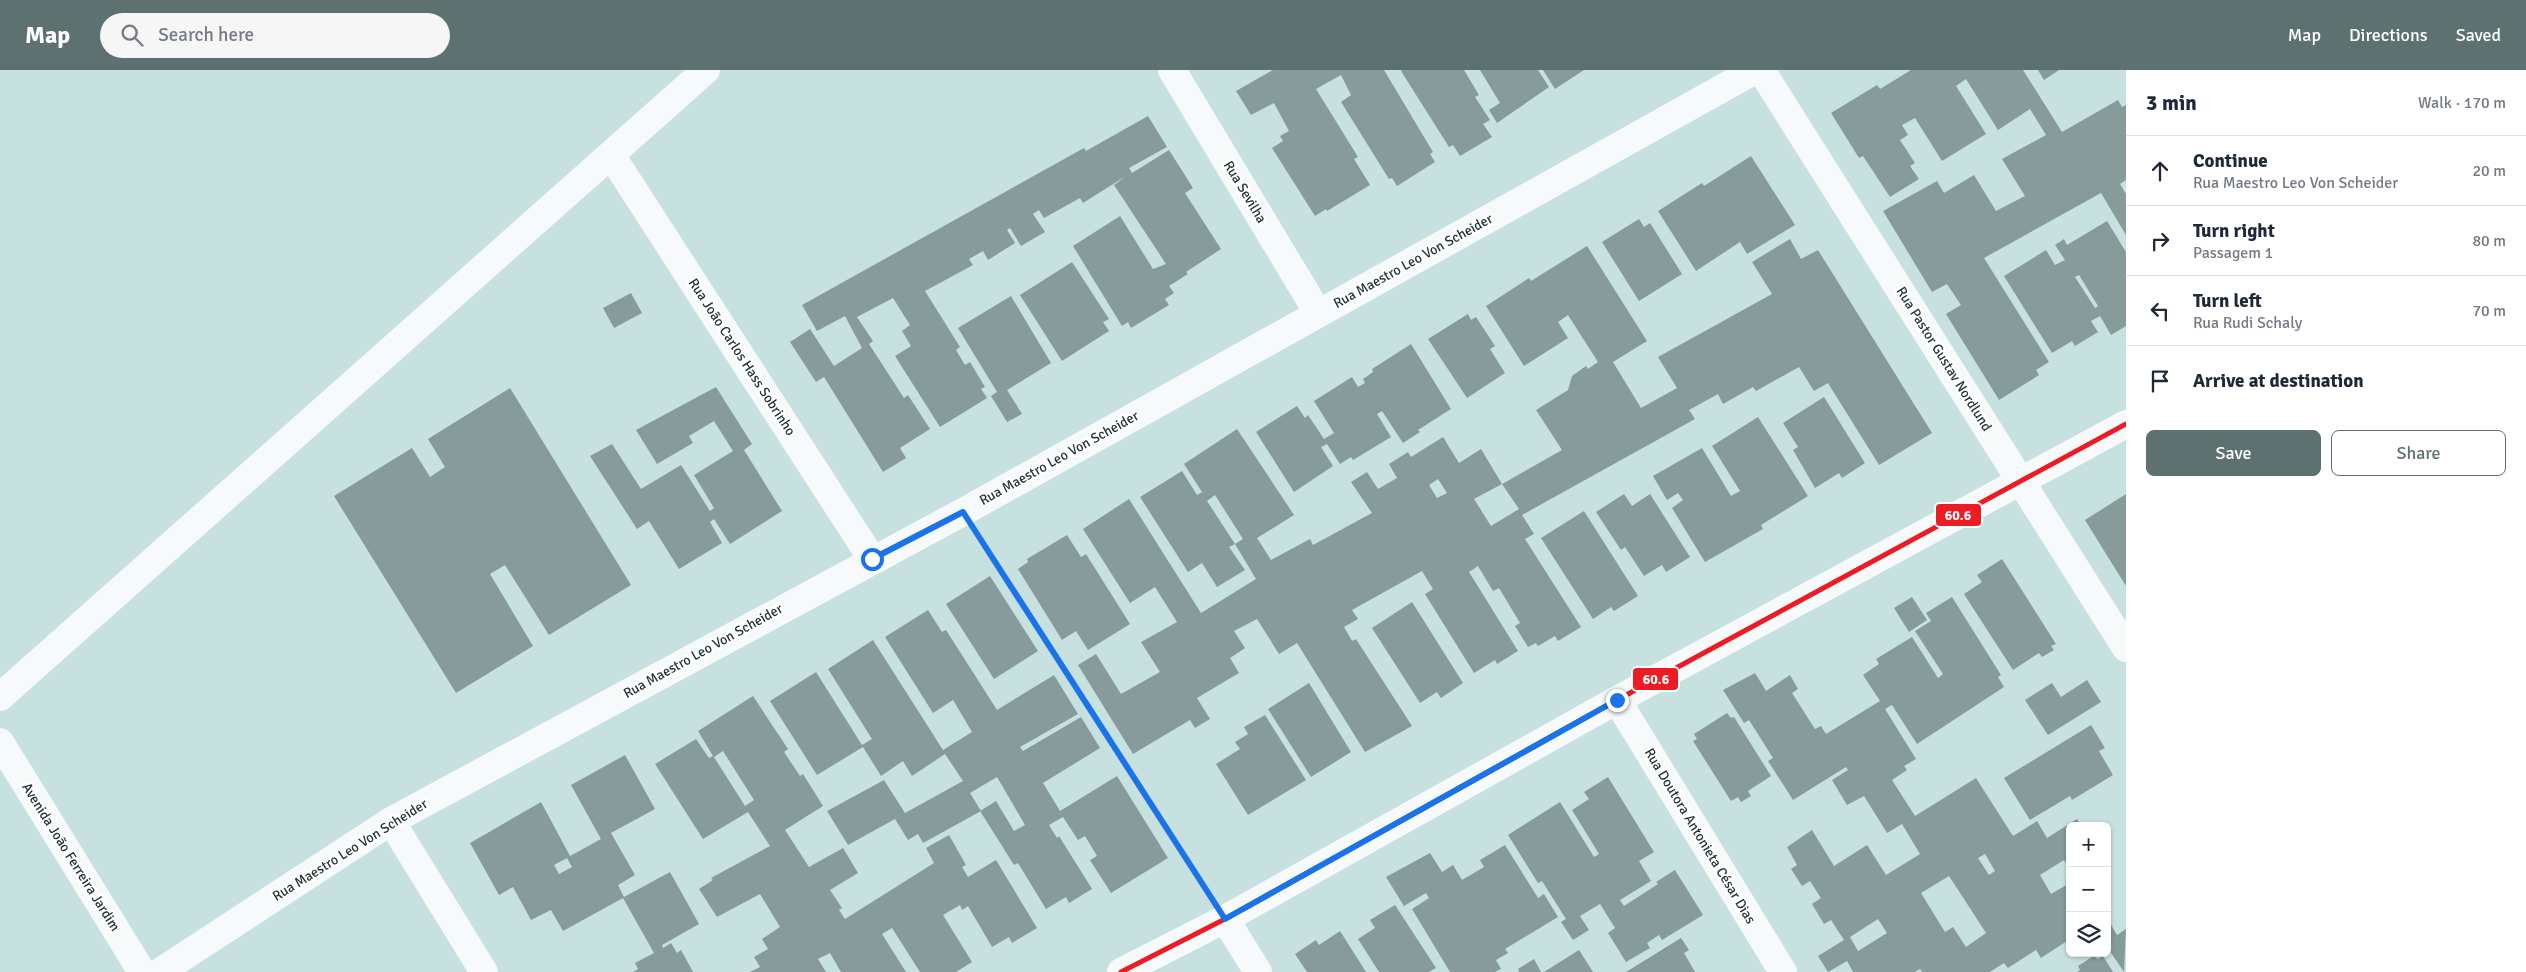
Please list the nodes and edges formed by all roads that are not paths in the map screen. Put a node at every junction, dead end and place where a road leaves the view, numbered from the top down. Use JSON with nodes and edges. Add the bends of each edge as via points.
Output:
{"nodes":[{"id":1,"x":706,"y":70,"type":"edge"},
{"id":2,"x":1172,"y":70,"type":"edge"},
{"id":3,"x":1755,"y":70,"type":"edge"},
{"id":4,"x":1761,"y":70,"type":"edge"},
{"id":5,"x":611,"y":155,"type":"junction"},
{"id":6,"x":1318,"y":313,"type":"junction"},
{"id":7,"x":2126,"y":424,"type":"edge"},
{"id":8,"x":2021,"y":482,"type":"junction"},
{"id":9,"x":872,"y":559,"type":"junction"},
{"id":10,"x":2126,"y":648,"type":"edge"},
{"id":11,"x":0,"y":697,"type":"edge"},
{"id":12,"x":1617,"y":700,"type":"junction"},
{"id":13,"x":0,"y":742,"type":"edge"},
{"id":14,"x":392,"y":821,"type":"junction"},
{"id":15,"x":1225,"y":919,"type":"junction"},
{"id":16,"x":142,"y":972,"type":"edge"},
{"id":17,"x":160,"y":972,"type":"edge"},
{"id":18,"x":484,"y":972,"type":"edge"},
{"id":19,"x":1121,"y":972,"type":"edge"},
{"id":20,"x":1258,"y":972,"type":"edge"},
{"id":21,"x":1782,"y":972,"type":"edge"}],
"edges":[{"from":1,"to":5,"type":"street"},
{"from":2,"to":6,"type":"street","name":"Rua Sevilha"},
{"from":3,"to":6,"type":"street","name":"Rua Maestro Leo Von Scheider"},
{"from":4,"to":8,"type":"street","name":"Rua Pastor Gustav Nordlund"},
{"from":5,"to":9,"type":"street","name":"Rua João Carlos Hass Sobrinho"},
{"from":5,"to":11,"type":"street"},
{"from":6,"to":9,"type":"street","name":"Rua Maestro Leo Von Scheider","via":[[963,512]]},
{"from":7,"to":8,"type":"street"},
{"from":8,"to":10,"type":"street","name":"Rua Pastor Gustav Nordlund"},
{"from":8,"to":12,"type":"street"},
{"from":9,"to":14,"type":"street","name":"Rua Maestro Leo Von Scheider"},
{"from":12,"to":15,"type":"street"},
{"from":12,"to":21,"type":"street","name":"Rua Doutora Antonieta César Dias"},
{"from":13,"to":16,"type":"street","name":"Avenida João Ferreira Jardim"},
{"from":14,"to":17,"type":"street","name":"Rua Maestro Leo Von Scheider"},
{"from":14,"to":18,"type":"street"},
{"from":15,"to":19,"type":"street"},
{"from":15,"to":20,"type":"street"}]}
